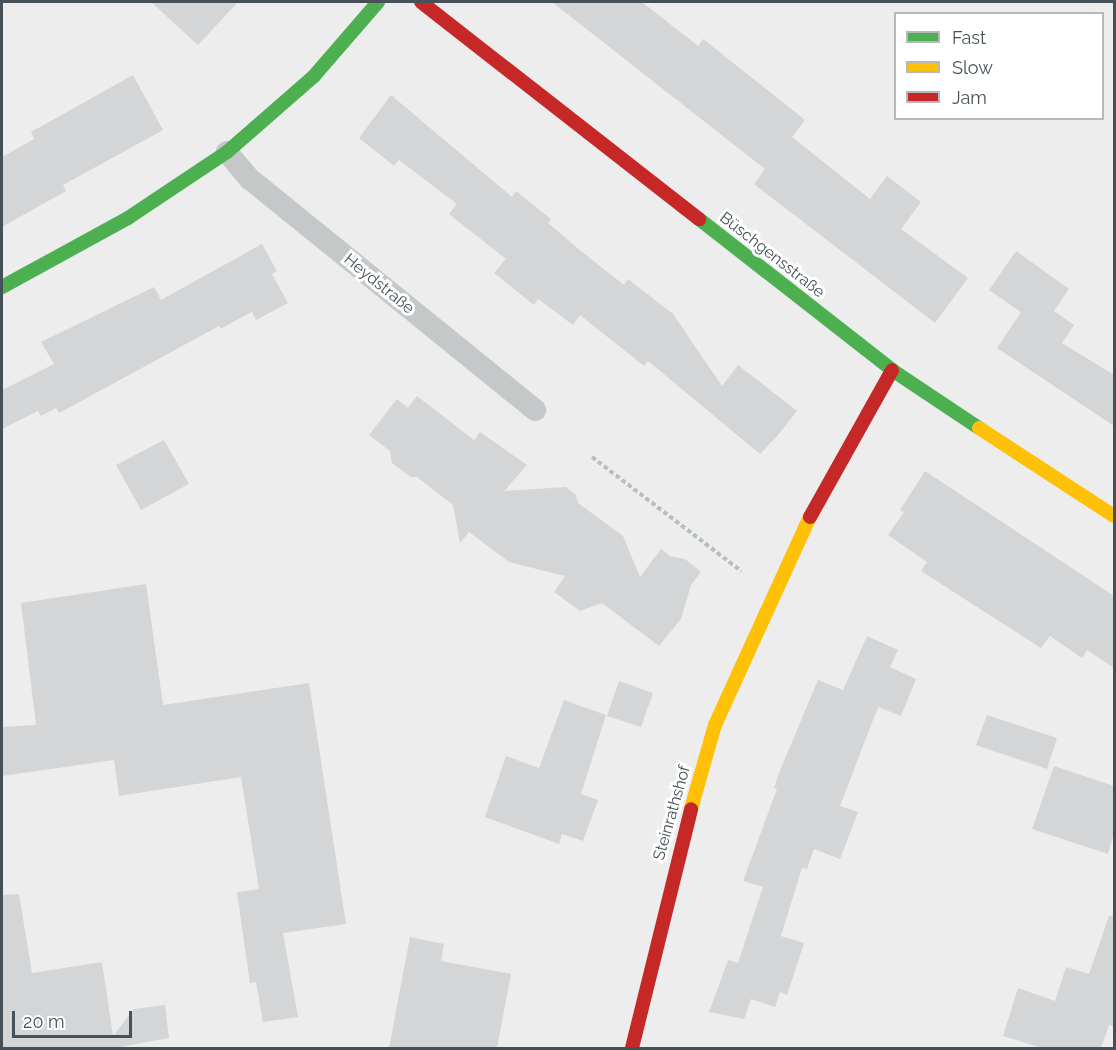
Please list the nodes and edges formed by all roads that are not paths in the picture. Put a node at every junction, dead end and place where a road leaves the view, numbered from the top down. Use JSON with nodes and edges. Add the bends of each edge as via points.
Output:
{"nodes":[{"id":1,"x":378,"y":2,"type":"edge"},
{"id":2,"x":421,"y":2,"type":"edge"},
{"id":3,"x":227,"y":152,"type":"junction"},
{"id":4,"x":2,"y":287,"type":"edge"},
{"id":5,"x":892,"y":370,"type":"junction"},
{"id":6,"x":535,"y":410,"type":"dead end"},
{"id":7,"x":1114,"y":516,"type":"edge"},
{"id":8,"x":632,"y":1048,"type":"edge"}],
"edges":[{"from":1,"to":3,"type":"street","via":[[314,76]]},
{"from":2,"to":5,"type":"street","name":"Büschgensstraße"},
{"from":3,"to":4,"type":"street","via":[[128,219]]},
{"from":3,"to":6,"type":"lane","name":"Heydstraße","via":[[250,179]]},
{"from":5,"to":7,"type":"street","name":"Büschgensstraße"},
{"from":5,"to":8,"type":"street","name":"Steinrathshof","via":[[795,543],[715,725],[670,880]]}]}
